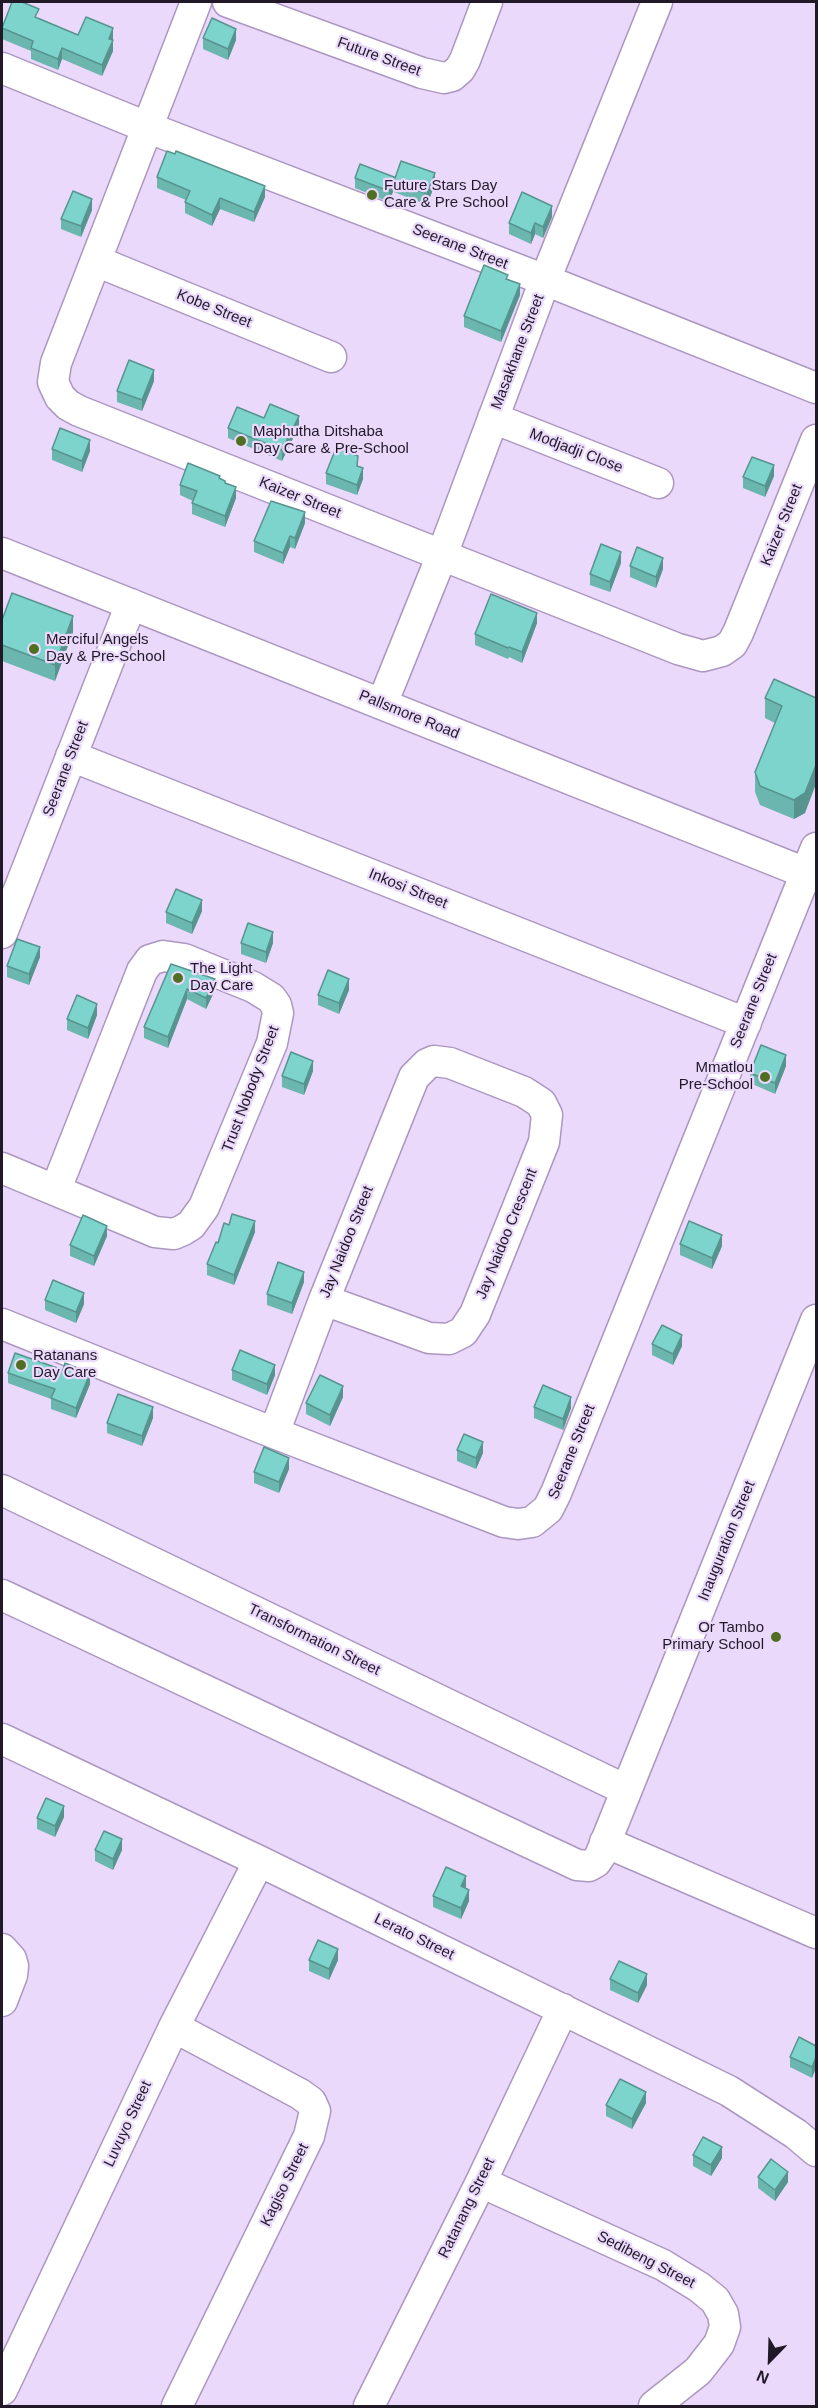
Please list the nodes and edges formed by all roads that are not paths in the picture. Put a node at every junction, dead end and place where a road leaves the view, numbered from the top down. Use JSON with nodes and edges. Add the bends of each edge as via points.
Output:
{"nodes":[{"id":1,"x":196,"y":2,"type":"edge"},
{"id":2,"x":228,"y":2,"type":"edge"},
{"id":3,"x":487,"y":2,"type":"edge"},
{"id":4,"x":657,"y":2,"type":"edge"},
{"id":5,"x":4,"y":75,"type":"edge"},
{"id":6,"x":149,"y":128,"type":"junction"},
{"id":7,"x":96,"y":261,"type":"junction"},
{"id":8,"x":545,"y":280,"type":"junction"},
{"id":9,"x":331,"y":357,"type":"dead end"},
{"id":10,"x":816,"y":388,"type":"edge"},
{"id":11,"x":493,"y":418,"type":"junction"},
{"id":12,"x":816,"y":441,"type":"edge"},
{"id":13,"x":658,"y":483,"type":"dead end"},
{"id":14,"x":2,"y":553,"type":"edge"},
{"id":15,"x":442,"y":555,"type":"junction"},
{"id":16,"x":131,"y":604,"type":"junction"},
{"id":17,"x":382,"y":704,"type":"junction"},
{"id":18,"x":71,"y":756,"type":"junction"},
{"id":19,"x":813,"y":866,"type":"edge"},
{"id":20,"x":2,"y":933,"type":"edge"},
{"id":21,"x":746,"y":1023,"type":"junction"},
{"id":22,"x":434,"y":1061,"type":"joint"},
{"id":23,"x":2,"y":1168,"type":"edge"},
{"id":24,"x":56,"y":1189,"type":"junction"},
{"id":25,"x":324,"y":1300,"type":"junction"},
{"id":26,"x":816,"y":1320,"type":"edge"},
{"id":27,"x":2,"y":1324,"type":"edge"},
{"id":28,"x":274,"y":1434,"type":"junction"},
{"id":29,"x":2,"y":1490,"type":"edge"},
{"id":30,"x":2,"y":1595,"type":"edge"},
{"id":31,"x":2,"y":1740,"type":"edge"},
{"id":32,"x":626,"y":1790,"type":"junction"},
{"id":33,"x":600,"y":1852,"type":"junction"},
{"id":34,"x":259,"y":1862,"type":"junction"},
{"id":35,"x":816,"y":1933,"type":"edge"},
{"id":36,"x":2,"y":1949,"type":"edge"},
{"id":37,"x":2,"y":2001,"type":"edge"},
{"id":38,"x":563,"y":2008,"type":"junction"},
{"id":39,"x":174,"y":2027,"type":"junction"},
{"id":40,"x":816,"y":2151,"type":"edge"},
{"id":41,"x":481,"y":2182,"type":"junction"},
{"id":42,"x":2,"y":2390,"type":"edge"},
{"id":43,"x":177,"y":2406,"type":"edge"},
{"id":44,"x":369,"y":2406,"type":"edge"},
{"id":45,"x":654,"y":2406,"type":"edge"}],
"edges":[{"from":1,"to":6,"type":"street","name":"Kaizer Street"},
{"from":2,"to":3,"type":"street","name":"Future Street","via":[[422,74],[444,78],[453,76],[465,60]]},
{"from":4,"to":8,"type":"street","name":"Masakhane Street"},
{"from":5,"to":6,"type":"street","name":"Seerane Street"},
{"from":6,"to":7,"type":"street","name":"Kaizer Street"},
{"from":6,"to":8,"type":"street","name":"Seerane Street"},
{"from":7,"to":9,"type":"street","name":"Kobe Street"},
{"from":7,"to":15,"type":"street","name":"Kaizer Street","via":[[53,373],[55,390],[68,405]]},
{"from":8,"to":10,"type":"street","name":"Seerane Street"},
{"from":8,"to":11,"type":"street","name":"Masakhane Street"},
{"from":11,"to":13,"type":"street","name":"Modjadji Close"},
{"from":11,"to":15,"type":"street","name":"Masakhane Street"},
{"from":12,"to":15,"type":"street","name":"Kaizer Street","via":[[738,633],[722,651],[703,656],[678,649]]},
{"from":14,"to":16,"type":"street","name":"Pallsmore Road"},
{"from":15,"to":17,"type":"street","name":"Masakhane Street"},
{"from":16,"to":17,"type":"street","name":"Pallsmore Road"},
{"from":16,"to":18,"type":"street","name":"Seerane Street"},
{"from":17,"to":19,"type":"street","name":"Pallsmore Road"},
{"from":18,"to":20,"type":"street","name":"Seerane Street"},
{"from":18,"to":21,"type":"street","name":"Inkosi Street"},
{"from":19,"to":21,"type":"street","name":"Seerane Street"},
{"from":21,"to":28,"type":"street","name":"Seerane Street","via":[[556,1493],[541,1516],[532,1522],[504,1522]]},
{"from":22,"to":25,"type":"street","name":"Jay Naidoo Street","via":[[420,1069],[408,1088]]},
{"from":22,"to":25,"type":"street","name":"Jay Naidoo Crescent","via":[[450,1063],[524,1092],[541,1103],[546,1115],[544,1142],[476,1314],[463,1332],[443,1340]]},
{"from":23,"to":24,"type":"street","name":"Trust Nobody Street"},
{"from":24,"to":24,"type":"street","name":"Trust Nobody Street","via":[[165,1234],[191,1225],[204,1207],[272,1042],[278,1013],[271,998],[184,959],[163,956],[150,960],[142,971]]},
{"from":25,"to":28,"type":"street","name":"Jay Naidoo Street"},
{"from":26,"to":32,"type":"street","name":"Inauguration Street"},
{"from":27,"to":28,"type":"street","name":"Seerane Street"},
{"from":29,"to":32,"type":"street","name":"Transformation Street"},
{"from":30,"to":33,"type":"street","via":[[577,1865],[585,1867]]},
{"from":31,"to":34,"type":"street","name":"Lerato Street"},
{"from":32,"to":33,"type":"street","name":"Inauguration Street"},
{"from":33,"to":35,"type":"street"},
{"from":34,"to":38,"type":"street","name":"Lerato Street"},
{"from":34,"to":39,"type":"street","name":"Luvuyo Street"},
{"from":36,"to":37,"type":"street","via":[[13,1966]]},
{"from":38,"to":40,"type":"street","name":"Lerato Street","via":[[729,2091],[796,2133]]},
{"from":38,"to":41,"type":"street","name":"Ratanang Street"},
{"from":39,"to":42,"type":"street","name":"Luvuyo Street"},
{"from":39,"to":43,"type":"street","name":"Kagiso Street","via":[[300,2094],[315,2111],[309,2136]]},
{"from":41,"to":44,"type":"street","name":"Ratanang Street"},
{"from":41,"to":45,"type":"street","name":"Sedibeng Street","via":[[663,2265],[716,2300],[725,2327],[719,2344],[698,2371]]}]}
